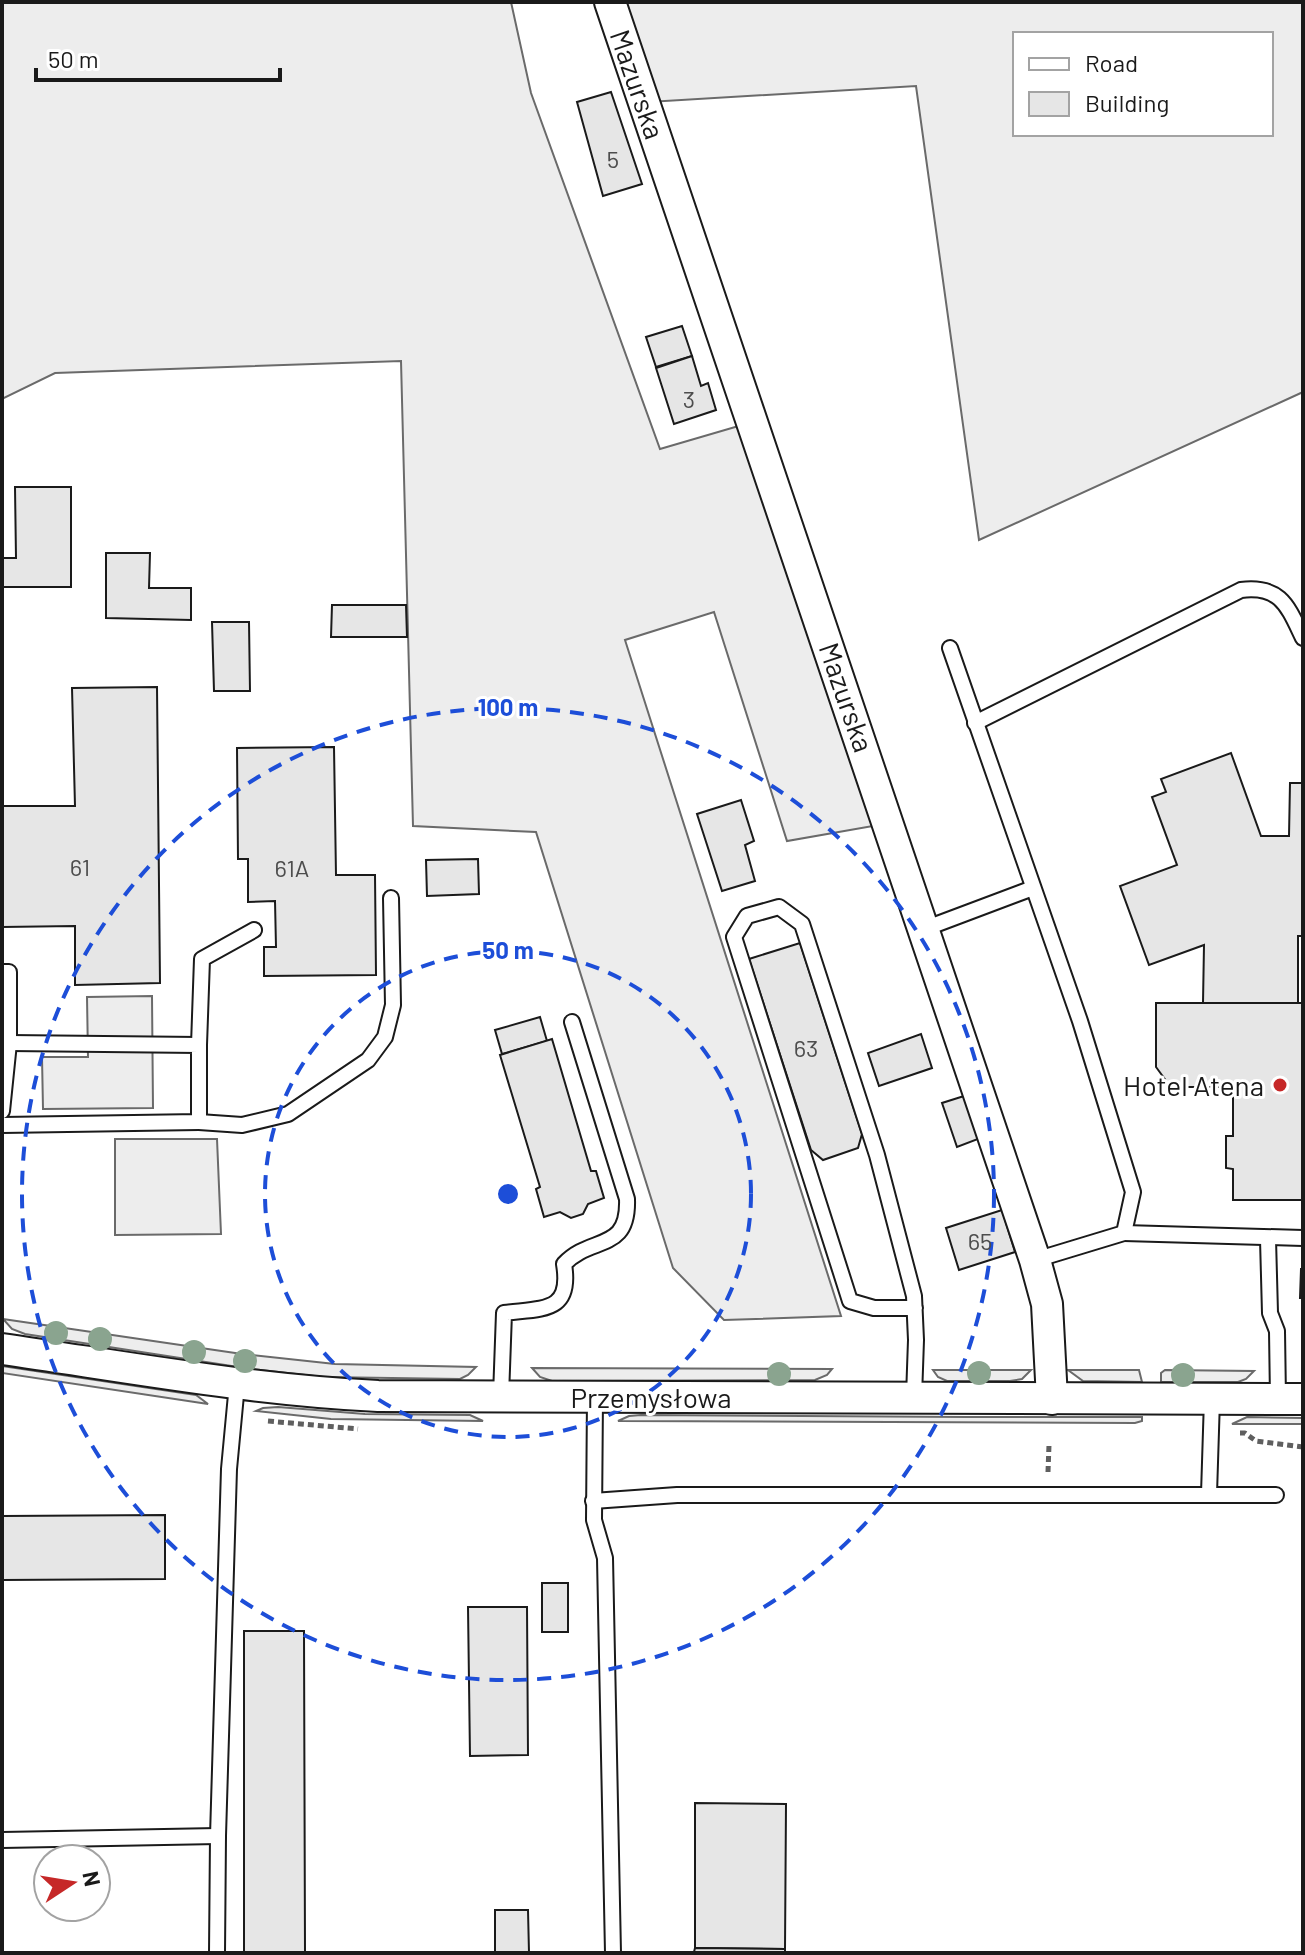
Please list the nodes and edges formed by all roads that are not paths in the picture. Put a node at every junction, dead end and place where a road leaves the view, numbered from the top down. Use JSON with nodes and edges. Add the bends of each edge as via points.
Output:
{"nodes":[{"id":1,"x":610,"y":2,"type":"edge"},
{"id":2,"x":1303,"y":638,"type":"edge"},
{"id":3,"x":950,"y":648,"type":"dead end"},
{"id":4,"x":975,"y":723,"type":"junction"},
{"id":5,"x":1033,"y":888,"type":"junction"},
{"id":6,"x":391,"y":898,"type":"dead end"},
{"id":7,"x":924,"y":929,"type":"junction"},
{"id":8,"x":254,"y":930,"type":"dead end"},
{"id":9,"x":2,"y":972,"type":"edge"},
{"id":10,"x":572,"y":1022,"type":"dead end"},
{"id":11,"x":9,"y":1043,"type":"junction"},
{"id":12,"x":199,"y":1045,"type":"junction"},
{"id":13,"x":2,"y":1111,"type":"edge"},
{"id":14,"x":199,"y":1122,"type":"junction"},
{"id":15,"x":2,"y":1125,"type":"edge"},
{"id":16,"x":1124,"y":1233,"type":"junction"},
{"id":17,"x":1303,"y":1238,"type":"edge"},
{"id":18,"x":1268,"y":1239,"type":"junction"},
{"id":19,"x":1035,"y":1260,"type":"junction"},
{"id":20,"x":915,"y":1308,"type":"junction"},
{"id":21,"x":2,"y":1349,"type":"edge"},
{"id":22,"x":237,"y":1384,"type":"junction"},
{"id":23,"x":501,"y":1396,"type":"junction"},
{"id":24,"x":595,"y":1397,"type":"junction"},
{"id":25,"x":914,"y":1397,"type":"junction"},
{"id":26,"x":1052,"y":1399,"type":"junction"},
{"id":27,"x":1212,"y":1399,"type":"junction"},
{"id":28,"x":1291,"y":1399,"type":"edge"},
{"id":29,"x":1209,"y":1494,"type":"junction"},
{"id":30,"x":1276,"y":1495,"type":"dead end"},
{"id":31,"x":593,"y":1501,"type":"junction"},
{"id":32,"x":218,"y":1836,"type":"junction"},
{"id":33,"x":2,"y":1840,"type":"edge"},
{"id":34,"x":217,"y":1953,"type":"edge"},
{"id":35,"x":613,"y":1953,"type":"edge"}],
"edges":[{"from":1,"to":7,"type":"street","name":"Mazurska"},
{"from":2,"to":4,"type":"lane","via":[[1282,599],[1269,591],[1241,590]]},
{"from":3,"to":4,"type":"lane"},
{"from":4,"to":5,"type":"lane"},
{"from":5,"to":7,"type":"lane"},
{"from":5,"to":16,"type":"lane","via":[[1133,1192]]},
{"from":6,"to":14,"type":"lane","via":[[393,1005],[385,1037],[368,1060],[288,1114],[242,1125]]},
{"from":7,"to":19,"type":"street","name":"Mazurska"},
{"from":8,"to":12,"type":"lane","via":[[202,959]]},
{"from":9,"to":11,"type":"lane","via":[[9,972]]},
{"from":10,"to":23,"type":"lane","via":[[627,1199],[627,1218],[612,1240],[576,1251],[564,1264],[568,1285],[560,1301],[504,1313]]},
{"from":11,"to":12,"type":"lane"},
{"from":11,"to":13,"type":"lane"},
{"from":12,"to":14,"type":"lane"},
{"from":14,"to":15,"type":"lane"},
{"from":16,"to":18,"type":"lane"},
{"from":16,"to":19,"type":"lane"},
{"from":17,"to":18,"type":"lane"},
{"from":18,"to":28,"type":"lane","via":[[1270,1313]]},
{"from":19,"to":26,"type":"street","name":"Mazurska","via":[[1047,1304]]},
{"from":20,"to":20,"type":"lane","via":[[877,1155],[802,924],[779,907],[747,916],[734,937],[850,1301],[874,1308]]},
{"from":20,"to":25,"type":"lane"},
{"from":21,"to":22,"type":"street","name":"Przemysłowa"},
{"from":22,"to":23,"type":"street","name":"Przemysłowa","via":[[313,1393]]},
{"from":22,"to":32,"type":"lane","via":[[229,1469]]},
{"from":23,"to":24,"type":"street","name":"Przemysłowa"},
{"from":24,"to":25,"type":"street","name":"Przemysłowa"},
{"from":24,"to":31,"type":"lane"},
{"from":25,"to":26,"type":"street","name":"Przemysłowa"},
{"from":26,"to":27,"type":"street","name":"Przemysłowa"},
{"from":27,"to":28,"type":"street","name":"Przemysłowa"},
{"from":27,"to":29,"type":"lane"},
{"from":29,"to":30,"type":"lane"},
{"from":29,"to":31,"type":"lane","via":[[677,1495]]},
{"from":31,"to":35,"type":"lane","via":[[605,1558]]},
{"from":32,"to":33,"type":"lane"},
{"from":32,"to":34,"type":"lane"}]}
